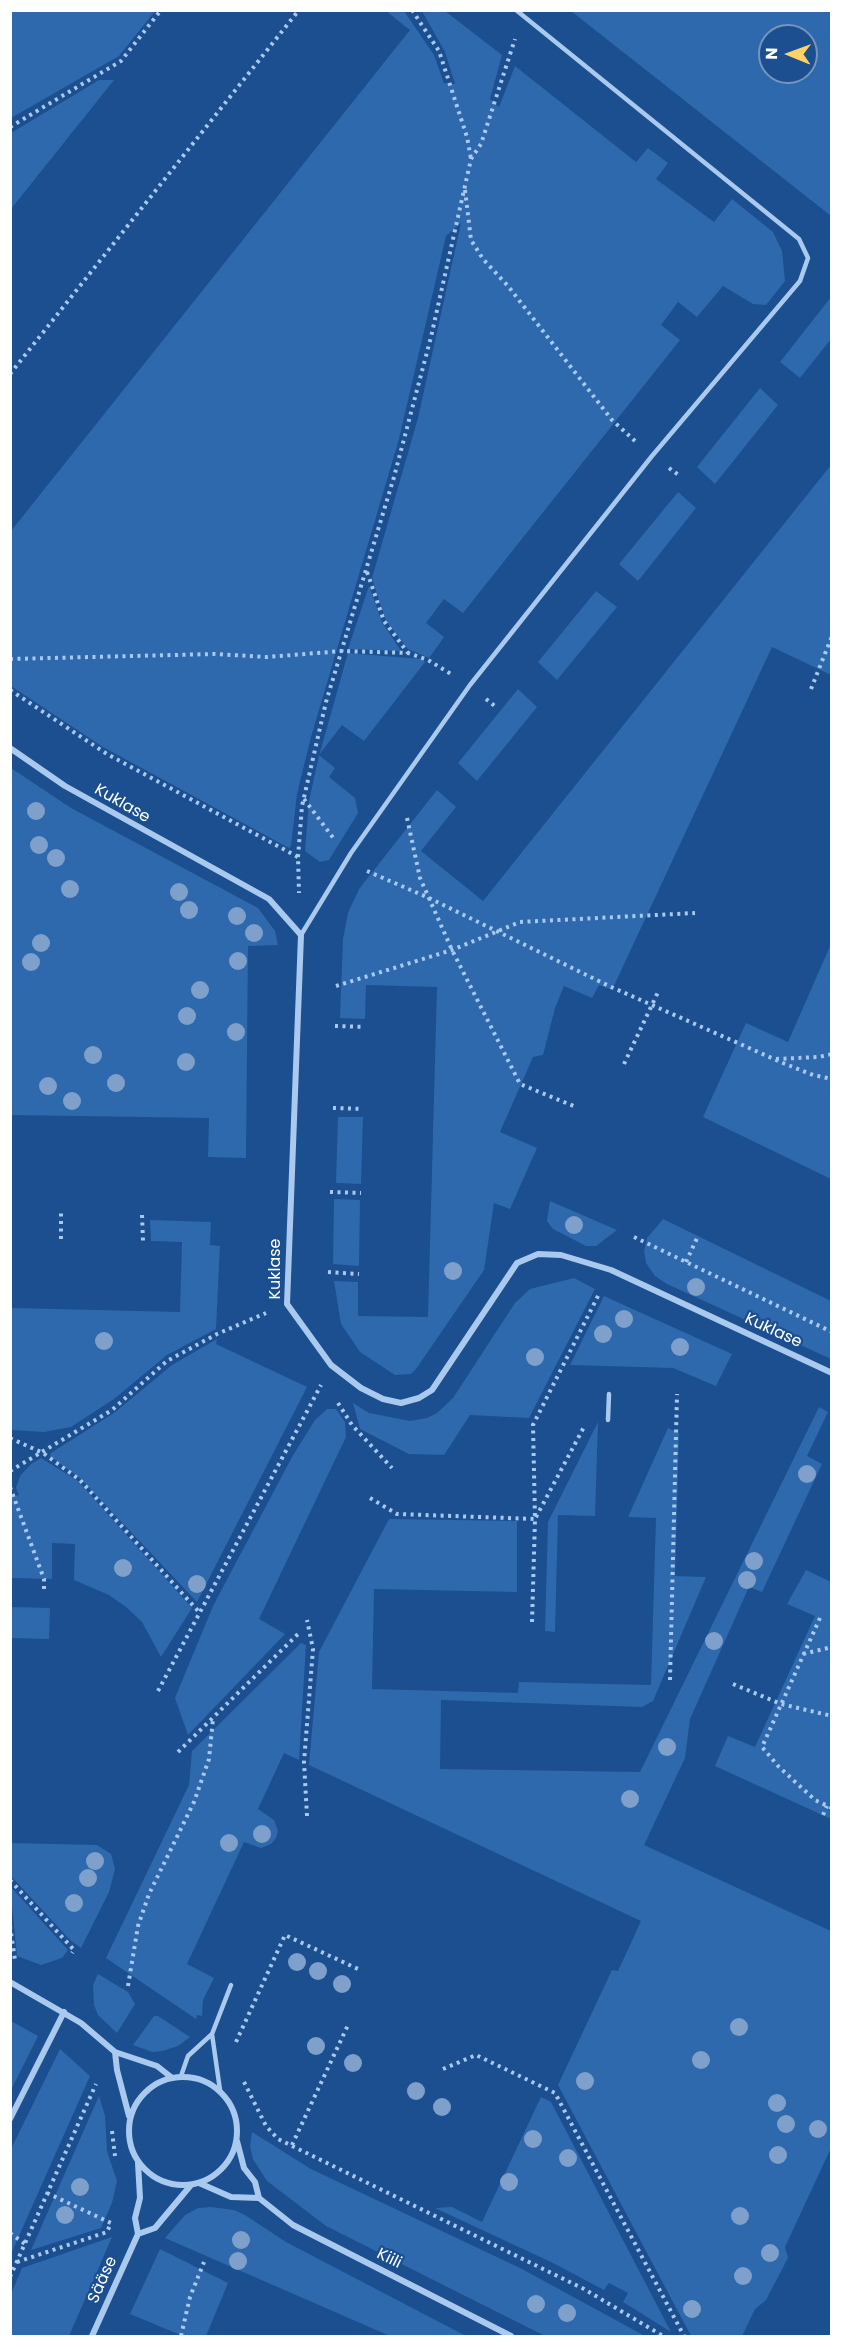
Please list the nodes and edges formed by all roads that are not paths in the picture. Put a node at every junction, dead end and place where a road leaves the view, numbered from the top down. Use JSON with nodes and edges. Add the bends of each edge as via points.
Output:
{"nodes":[{"id":1,"x":516,"y":10,"type":"edge"},
{"id":2,"x":10,"y":748,"type":"edge"},
{"id":3,"x":301,"y":935,"type":"junction"},
{"id":4,"x":831,"y":1373,"type":"edge"},
{"id":5,"x":609,"y":1394,"type":"dead end"},
{"id":6,"x":608,"y":1420,"type":"dead end"},
{"id":7,"x":10,"y":1982,"type":"edge"},
{"id":8,"x":231,"y":1985,"type":"dead end"},
{"id":9,"x":64,"y":2012,"type":"junction"},
{"id":10,"x":212,"y":2034,"type":"junction"},
{"id":11,"x":115,"y":2052,"type":"junction"},
{"id":12,"x":181,"y":2076,"type":"junction"},
{"id":13,"x":171,"y":2077,"type":"junction"},
{"id":14,"x":220,"y":2090,"type":"junction"},
{"id":15,"x":129,"y":2118,"type":"junction"},
{"id":16,"x":10,"y":2119,"type":"edge"},
{"id":17,"x":237,"y":2138,"type":"junction"},
{"id":18,"x":138,"y":2162,"type":"junction"},
{"id":19,"x":199,"y":2183,"type":"junction"},
{"id":20,"x":191,"y":2185,"type":"junction"},
{"id":21,"x":259,"y":2198,"type":"junction"},
{"id":22,"x":138,"y":2234,"type":"junction"},
{"id":23,"x":92,"y":2337,"type":"edge"},
{"id":24,"x":511,"y":2337,"type":"edge"}],
"edges":[{"from":1,"to":3,"type":"lane","via":[[799,239],[808,258],[800,281],[652,456],[470,685],[351,853]]},
{"from":2,"to":3,"type":"street","name":"Kuklase","via":[[92,802],[269,899]]},
{"from":3,"to":4,"type":"street","name":"Kuklase","via":[[287,1304],[331,1365],[383,1399],[401,1403],[419,1398],[432,1390],[517,1263],[538,1254],[561,1255],[611,1270]]},
{"from":5,"to":6,"type":"lane"},
{"from":7,"to":9,"type":"street"},
{"from":8,"to":10,"type":"lane"},
{"from":9,"to":11,"type":"street"},
{"from":9,"to":16,"type":"street"},
{"from":10,"to":12,"type":"lane","via":[[188,2056]]},
{"from":10,"to":14,"type":"lane"},
{"from":11,"to":13,"type":"street","via":[[157,2066]]},
{"from":11,"to":15,"type":"street"},
{"from":12,"to":13,"type":"street"},
{"from":12,"to":14,"type":"street","via":[[195,2077]]},
{"from":13,"to":15,"type":"street","via":[[144,2092]]},
{"from":14,"to":17,"type":"street","via":[[237,2120]]},
{"from":15,"to":18,"type":"street","via":[[128,2133]]},
{"from":17,"to":19,"type":"street","via":[[224,2166]]},
{"from":17,"to":21,"type":"street","via":[[244,2168],[255,2182]]},
{"from":18,"to":20,"type":"street","via":[[161,2181]]},
{"from":18,"to":22,"type":"street"},
{"from":19,"to":20,"type":"street"},
{"from":19,"to":21,"type":"street","via":[[231,2197]]},
{"from":20,"to":22,"type":"street","via":[[155,2228]]},
{"from":21,"to":24,"type":"street","name":"Kiili","via":[[293,2225]]},
{"from":22,"to":23,"type":"street","name":"Sääse"}]}
